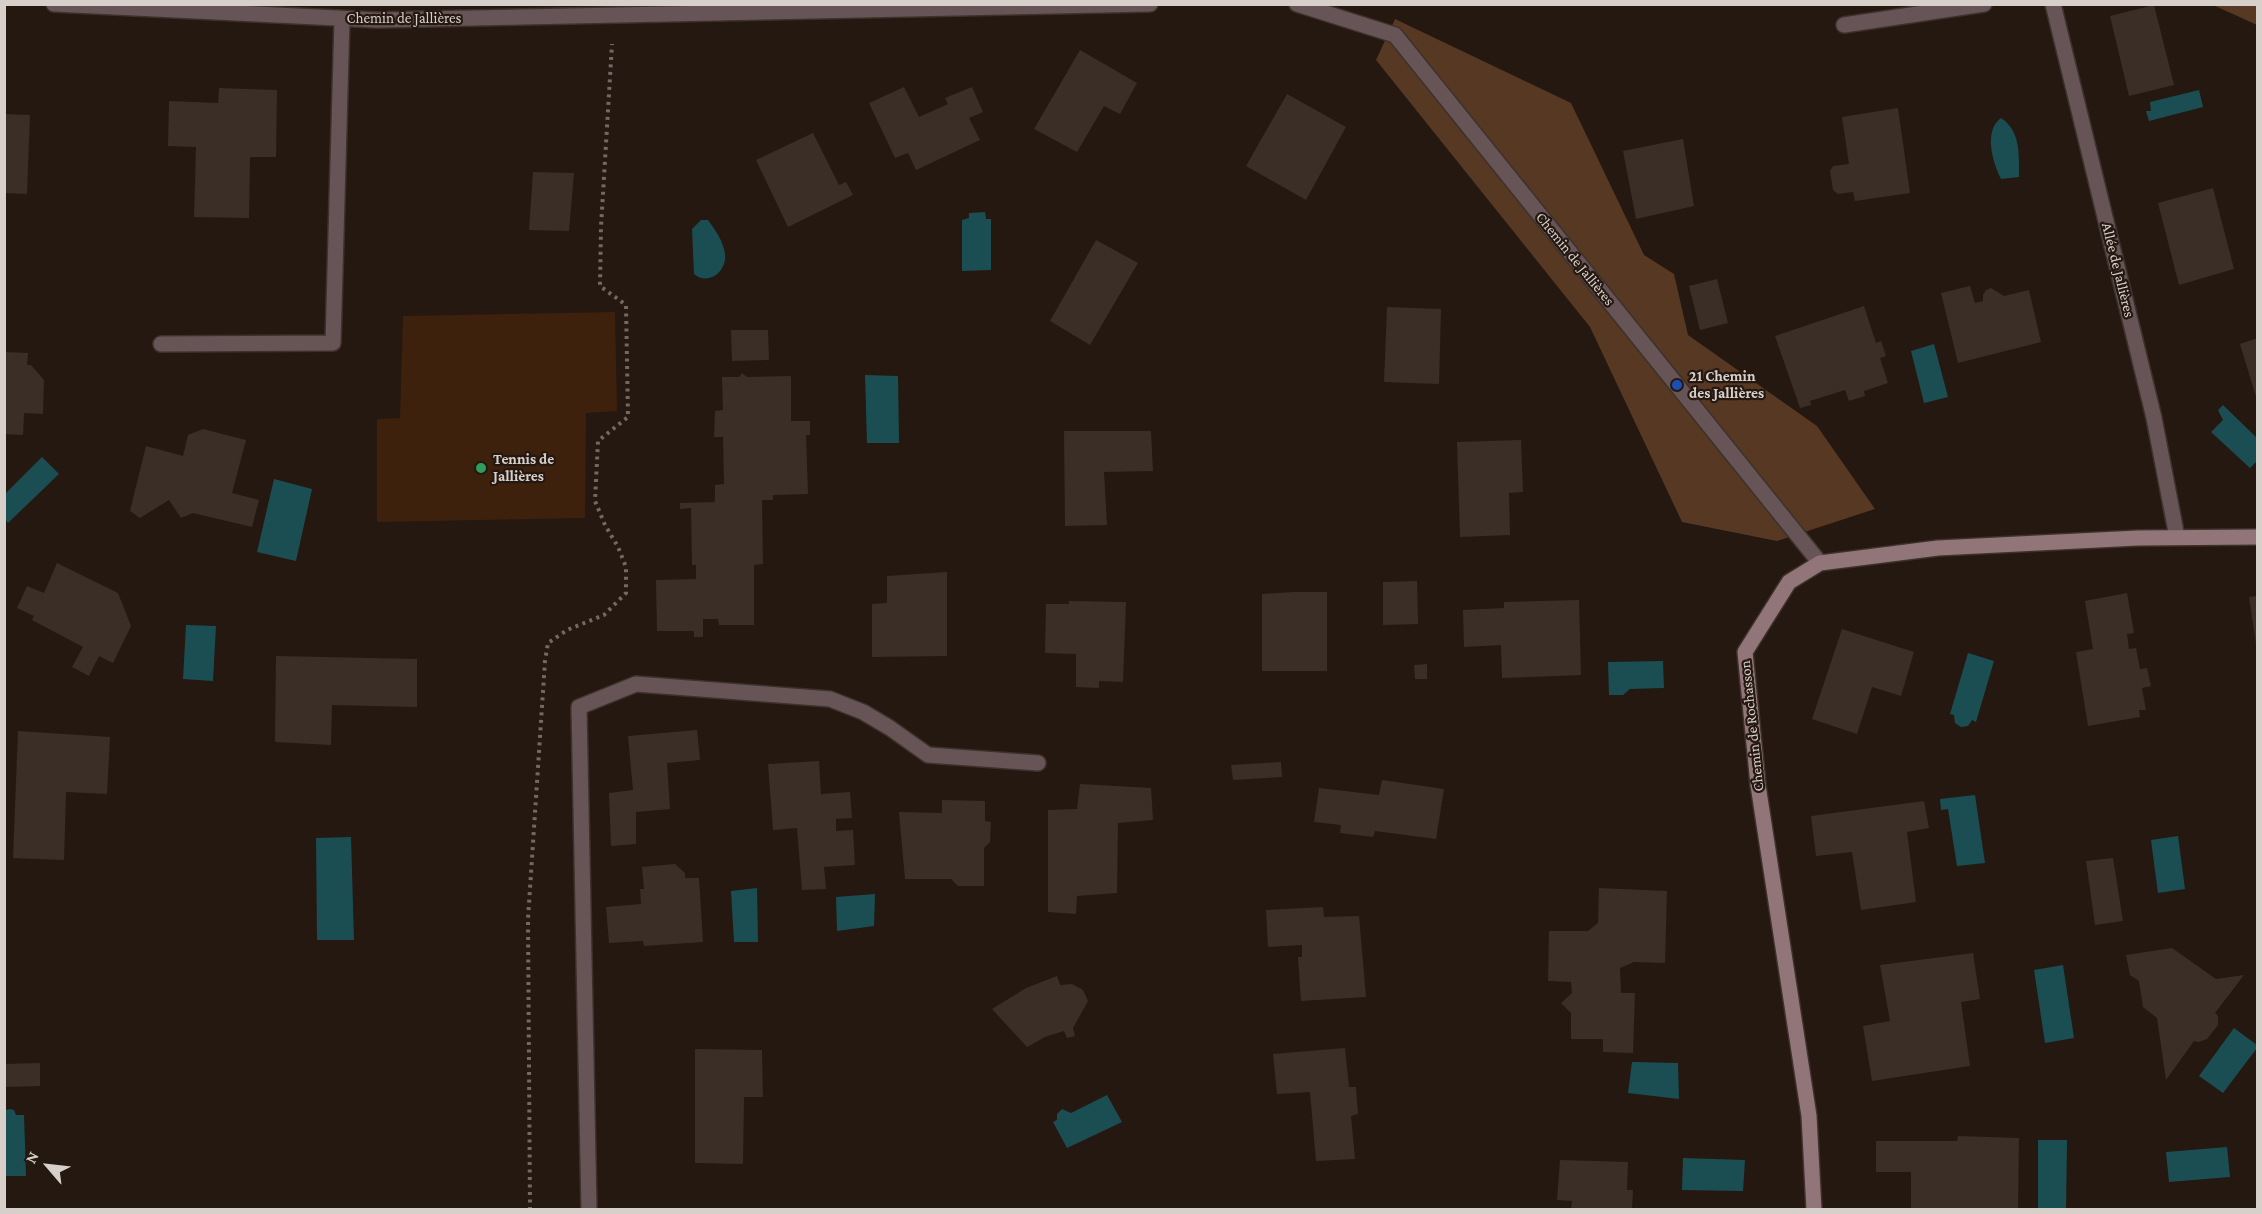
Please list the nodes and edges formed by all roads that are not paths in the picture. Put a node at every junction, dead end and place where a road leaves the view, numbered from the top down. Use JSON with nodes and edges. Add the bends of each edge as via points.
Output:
{"nodes":[{"id":1,"x":54,"y":4,"type":"edge"},
{"id":2,"x":1150,"y":4,"type":"edge"},
{"id":3,"x":1297,"y":4,"type":"edge"},
{"id":4,"x":1984,"y":4,"type":"edge"},
{"id":5,"x":2052,"y":4,"type":"edge"},
{"id":6,"x":342,"y":18,"type":"junction"},
{"id":7,"x":1844,"y":25,"type":"dead end"},
{"id":8,"x":160,"y":344,"type":"dead end"},
{"id":9,"x":2177,"y":537,"type":"junction"},
{"id":10,"x":2258,"y":537,"type":"edge"},
{"id":11,"x":1820,"y":563,"type":"junction"},
{"id":12,"x":1038,"y":763,"type":"dead end"},
{"id":13,"x":589,"y":1209,"type":"edge"},
{"id":14,"x":1814,"y":1209,"type":"edge"}],
"edges":[{"from":1,"to":6,"type":"street","name":"Chemin de Jallières"},
{"from":2,"to":6,"type":"street","name":"Chemin de Jallières"},
{"from":3,"to":11,"type":"street","name":"Chemin de Jallières","via":[[1395,35]]},
{"from":4,"to":7,"type":"street"},
{"from":5,"to":9,"type":"street","name":"Allée de Jallières","via":[[2154,418]]},
{"from":6,"to":8,"type":"street","via":[[333,343]]},
{"from":9,"to":10,"type":"street","name":"Chemin de Rochasson"},
{"from":9,"to":11,"type":"street","name":"Chemin de Rochasson","via":[[1938,548]]},
{"from":11,"to":14,"type":"street","name":"Chemin de Rochasson","via":[[1789,582],[1744,652],[1758,785],[1809,1116]]},
{"from":12,"to":13,"type":"street","via":[[928,755],[863,712],[830,699],[636,684],[579,707]]}]}
